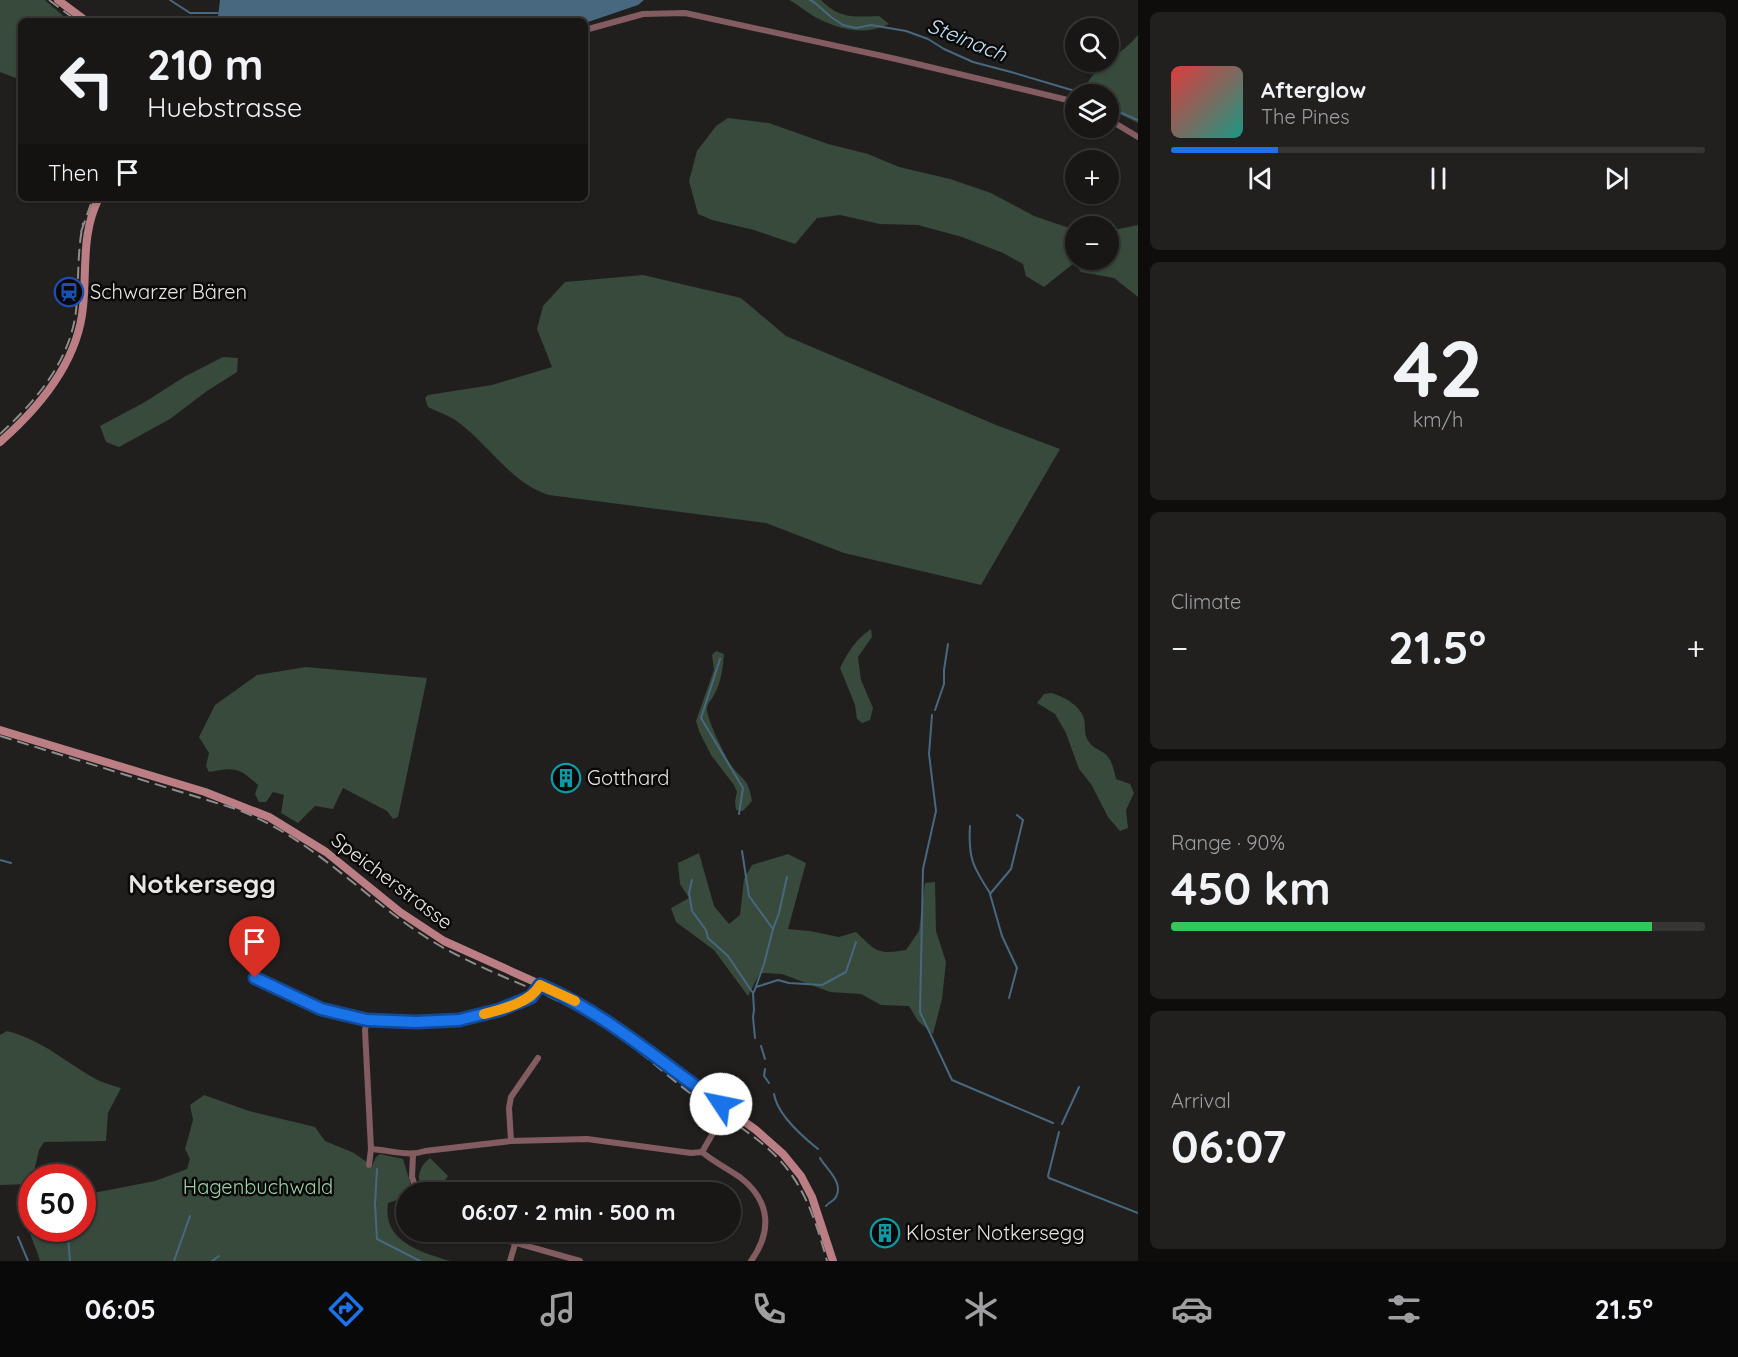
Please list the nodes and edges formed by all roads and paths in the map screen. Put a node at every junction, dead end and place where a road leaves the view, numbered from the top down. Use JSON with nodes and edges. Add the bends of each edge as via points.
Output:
{"nodes":[{"id":1,"x":58,"y":0,"type":"edge"},
{"id":2,"x":82,"y":18,"type":"edge"},
{"id":3,"x":588,"y":29,"type":"edge"},
{"id":4,"x":1065,"y":99,"type":"edge"},
{"id":5,"x":1119,"y":126,"type":"edge"},
{"id":6,"x":1138,"y":137,"type":"edge"},
{"id":7,"x":98,"y":201,"type":"edge"},
{"id":8,"x":0,"y":442,"type":"edge"},
{"id":9,"x":0,"y":730,"type":"edge"},
{"id":10,"x":253,"y":977,"type":"dead end"},
{"id":11,"x":540,"y":985,"type":"junction"},
{"id":12,"x":367,"y":1020,"type":"junction"},
{"id":13,"x":538,"y":1058,"type":"dead end"},
{"id":14,"x":727,"y":1109,"type":"junction"},
{"id":15,"x":511,"y":1141,"type":"junction"},
{"id":16,"x":371,"y":1149,"type":"junction"},
{"id":17,"x":702,"y":1152,"type":"junction"},
{"id":18,"x":412,"y":1155,"type":"junction"},
{"id":19,"x":369,"y":1165,"type":"dead end"},
{"id":20,"x":414,"y":1182,"type":"edge"},
{"id":21,"x":509,"y":1242,"type":"edge"},
{"id":22,"x":515,"y":1244,"type":"junction"},
{"id":23,"x":510,"y":1261,"type":"edge"},
{"id":24,"x":580,"y":1261,"type":"edge"},
{"id":25,"x":751,"y":1261,"type":"edge"},
{"id":26,"x":833,"y":1261,"type":"edge"}],
"edges":[{"from":1,"to":2,"type":"main road"},
{"from":3,"to":4,"type":"street","via":[[643,14],[685,14]]},
{"from":5,"to":6,"type":"street"},
{"from":7,"to":8,"type":"main road","via":[[87,234],[83,307],[74,346],[43,397]]},
{"from":9,"to":11,"type":"main road","name":"Speicherstrasse","via":[[205,792],[269,816],[326,852],[427,930]]},
{"from":10,"to":12,"type":"street","via":[[321,1009]]},
{"from":11,"to":12,"type":"street","via":[[531,997],[459,1020]]},
{"from":11,"to":14,"type":"main road","name":"Speicherstrasse","via":[[606,1020]]},
{"from":12,"to":16,"type":"street"},
{"from":13,"to":15,"type":"street","via":[[511,1097]]},
{"from":14,"to":17,"type":"street"},
{"from":14,"to":26,"type":"main road","name":"Speicherstrasse","via":[[776,1147],[801,1176],[817,1209]]},
{"from":15,"to":17,"type":"street","via":[[587,1138]]},
{"from":15,"to":18,"type":"street"},
{"from":16,"to":18,"type":"street"},
{"from":16,"to":19,"type":"street"},
{"from":17,"to":25,"type":"street","via":[[753,1188],[762,1204],[765,1235]]},
{"from":18,"to":20,"type":"street"},
{"from":21,"to":22,"type":"street"},
{"from":22,"to":23,"type":"street"},
{"from":22,"to":24,"type":"street"}]}
